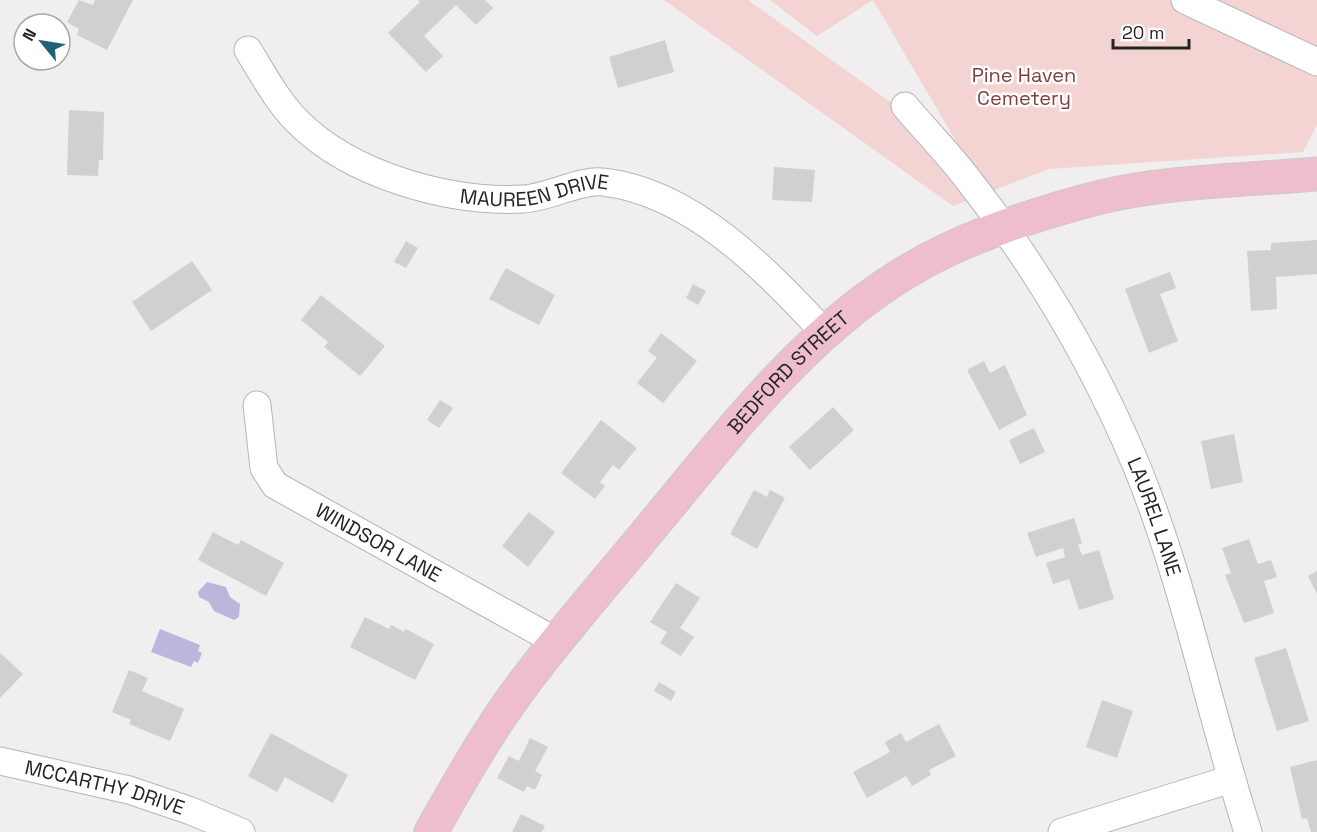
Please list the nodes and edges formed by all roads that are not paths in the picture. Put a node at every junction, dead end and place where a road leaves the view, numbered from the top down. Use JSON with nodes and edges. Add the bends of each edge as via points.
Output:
{"nodes":[{"id":1,"x":1199,"y":2,"type":"edge"},
{"id":2,"x":248,"y":50,"type":"dead end"},
{"id":3,"x":1317,"y":62,"type":"edge"},
{"id":4,"x":904,"y":106,"type":"dead end"},
{"id":5,"x":1317,"y":174,"type":"edge"},
{"id":6,"x":1003,"y":228,"type":"junction"},
{"id":7,"x":824,"y":332,"type":"junction"},
{"id":8,"x":258,"y":405,"type":"dead end"},
{"id":9,"x":557,"y":642,"type":"junction"},
{"id":10,"x":0,"y":761,"type":"edge"},
{"id":11,"x":1231,"y":779,"type":"junction"},
{"id":12,"x":241,"y":832,"type":"edge"},
{"id":13,"x":431,"y":832,"type":"edge"},
{"id":14,"x":1062,"y":832,"type":"edge"},
{"id":15,"x":1248,"y":832,"type":"edge"}],
"edges":[{"from":1,"to":3,"type":"street"},
{"from":2,"to":7,"type":"street","name":"MAUREEN DRIVE","via":[[299,123],[335,149],[383,175],[413,187],[495,198],[538,198],[600,181],[653,195],[718,234]]},
{"from":4,"to":6,"type":"street","name":"LAUREL LANE","via":[[970,182]]},
{"from":5,"to":6,"type":"main road","name":"BEDFORD STREET","via":[[1101,197]]},
{"from":6,"to":7,"type":"main road","name":"BEDFORD STREET","via":[[945,251],[904,274]]},
{"from":6,"to":11,"type":"street","name":"LAUREL LANE","via":[[1069,331],[1137,468],[1163,540]]},
{"from":7,"to":9,"type":"main road","name":"BEDFORD STREET","via":[[801,352],[713,453]]},
{"from":8,"to":9,"type":"street","name":"WINDSOR LANE","via":[[264,468],[272,482]]},
{"from":9,"to":13,"type":"main road","name":"BEDFORD STREET","via":[[522,685]]},
{"from":10,"to":12,"type":"street","name":"MCCARTHY DRIVE","via":[[138,793]]},
{"from":11,"to":14,"type":"street"},
{"from":11,"to":15,"type":"street","name":"LAUREL LANE"}]}
